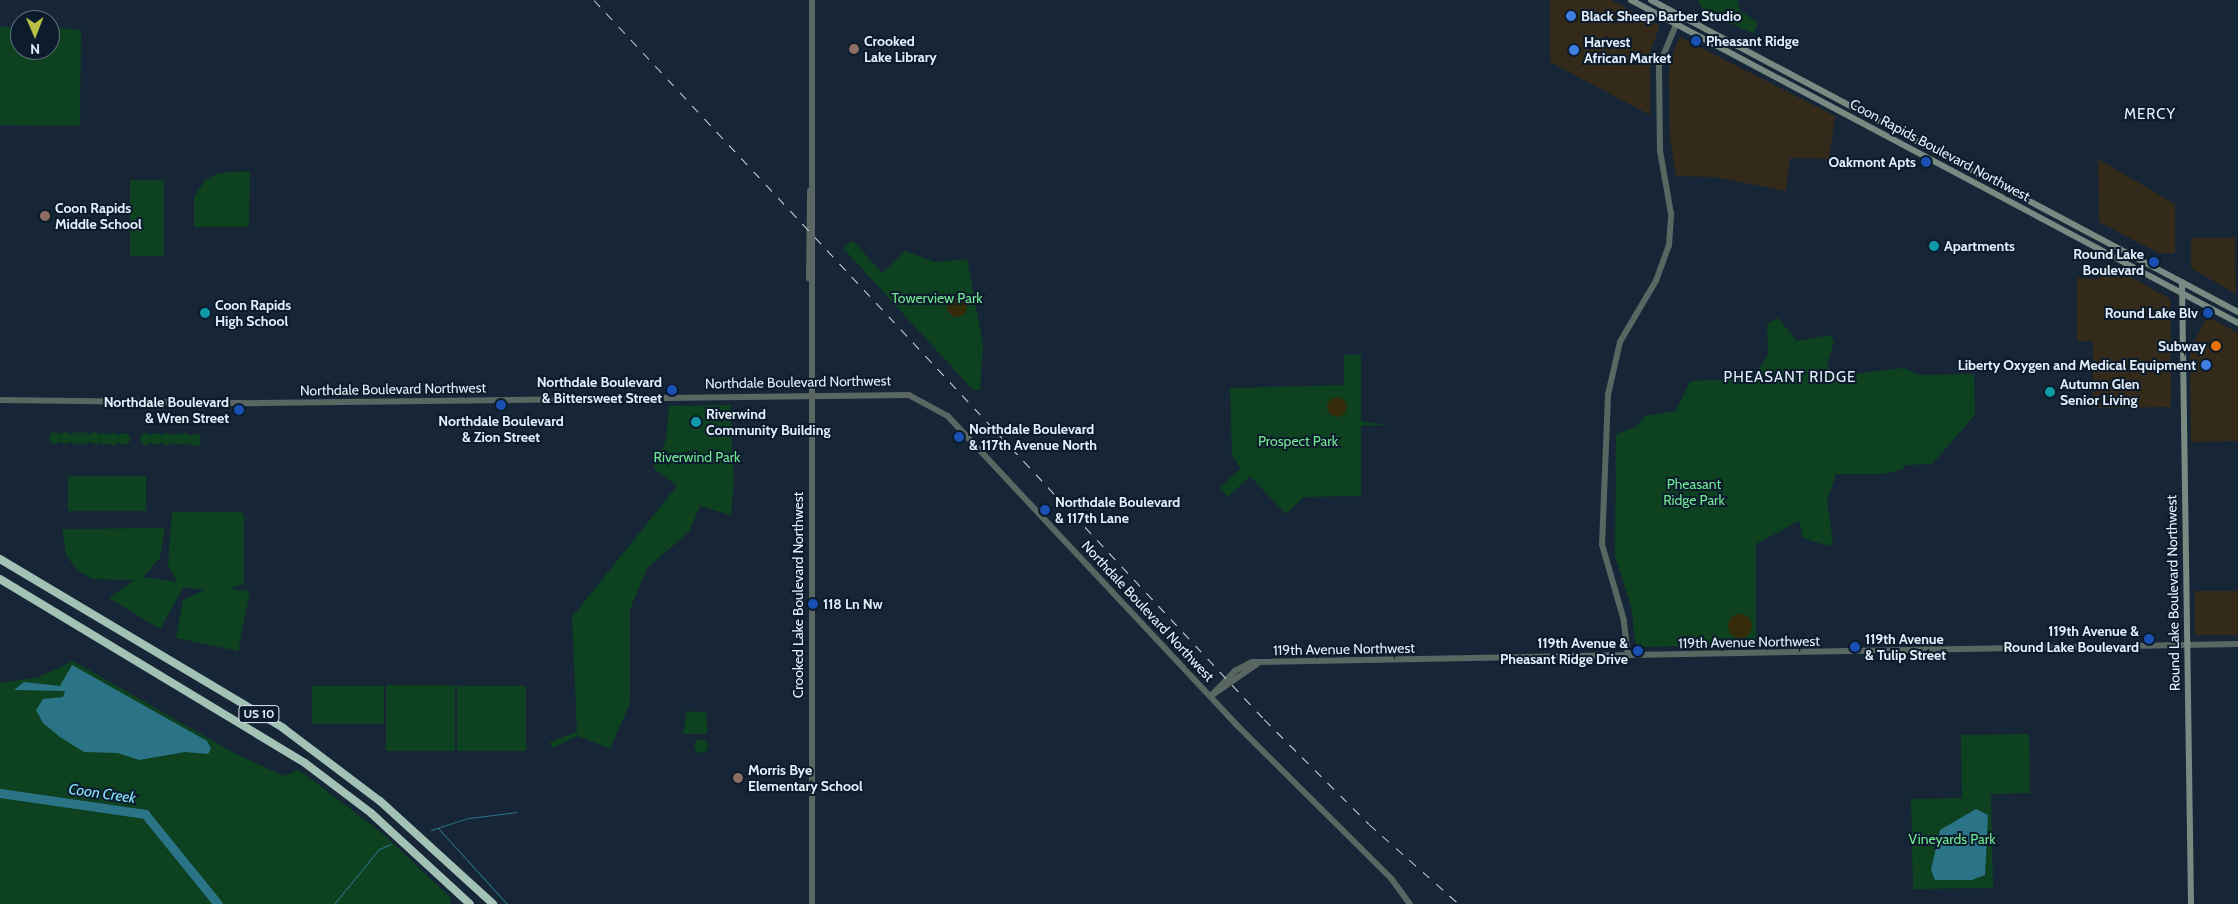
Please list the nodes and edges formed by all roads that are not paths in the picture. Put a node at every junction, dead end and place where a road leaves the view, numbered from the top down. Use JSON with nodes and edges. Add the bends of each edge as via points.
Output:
{"nodes":[{"id":1,"x":812,"y":0,"type":"edge"},
{"id":2,"x":1631,"y":0,"type":"edge"},
{"id":3,"x":1652,"y":0,"type":"edge"},
{"id":4,"x":1680,"y":15,"type":"junction"},
{"id":5,"x":1675,"y":24,"type":"junction"},
{"id":6,"x":2182,"y":282,"type":"junction"},
{"id":7,"x":2182,"y":293,"type":"junction"},
{"id":8,"x":2238,"y":312,"type":"edge"},
{"id":9,"x":2238,"y":323,"type":"edge"},
{"id":10,"x":810,"y":394,"type":"junction"},
{"id":11,"x":0,"y":400,"type":"edge"},
{"id":12,"x":0,"y":559,"type":"edge"},
{"id":13,"x":0,"y":579,"type":"edge"},
{"id":14,"x":2187,"y":644,"type":"junction"},
{"id":15,"x":2238,"y":644,"type":"edge"},
{"id":16,"x":1628,"y":656,"type":"junction"},
{"id":17,"x":1210,"y":696,"type":"junction"},
{"id":18,"x":470,"y":904,"type":"edge"},
{"id":19,"x":493,"y":904,"type":"edge"},
{"id":20,"x":812,"y":904,"type":"edge"},
{"id":21,"x":1410,"y":904,"type":"edge"},
{"id":22,"x":2191,"y":904,"type":"edge"}],
"edges":[{"from":1,"to":10,"type":"street","name":"Crooked Lake Boulevard Northwest"},
{"from":2,"to":5,"type":"main road","name":"Coon Rapids Boulevard Northwest"},
{"from":3,"to":4,"type":"main road","name":"Coon Rapids Boulevard Northwest"},
{"from":4,"to":5,"type":"street"},
{"from":4,"to":6,"type":"main road","name":"Coon Rapids Boulevard Northwest"},
{"from":5,"to":7,"type":"main road","name":"Coon Rapids Boulevard Northwest"},
{"from":5,"to":16,"type":"street","via":[[1660,66],[1660,151],[1671,214],[1666,257],[1623,335],[1608,395],[1602,536],[1624,621]]},
{"from":6,"to":7,"type":"main road","name":"Round Lake Boulevard Northwest"},
{"from":6,"to":8,"type":"main road","name":"Coon Rapids Boulevard Northwest"},
{"from":7,"to":9,"type":"main road","name":"Coon Rapids Boulevard Northwest"},
{"from":7,"to":14,"type":"main road","name":"Round Lake Boulevard Northwest"},
{"from":10,"to":11,"type":"street","name":"Northdale Boulevard Northwest","via":[[260,404]]},
{"from":10,"to":17,"type":"street","name":"Northdale Boulevard Northwest","via":[[909,395],[948,416]]},
{"from":10,"to":20,"type":"street","name":"Crooked Lake Boulevard Northwest"},
{"from":12,"to":19,"type":"highway","number":"US 10","via":[[282,728],[380,801]]},
{"from":13,"to":18,"type":"highway","number":"US 10","via":[[305,762],[377,818]]},
{"from":14,"to":15,"type":"street","name":"119th Avenue Northwest"},
{"from":14,"to":16,"type":"street","name":"119th Avenue Northwest"},
{"from":14,"to":22,"type":"main road","name":"Round Lake Boulevard Northwest"},
{"from":16,"to":17,"type":"street","name":"119th Avenue Northwest","via":[[1260,662],[1240,672]]},
{"from":17,"to":21,"type":"street","name":"Northdale Boulevard Northwest","via":[[1392,879]]}]}
